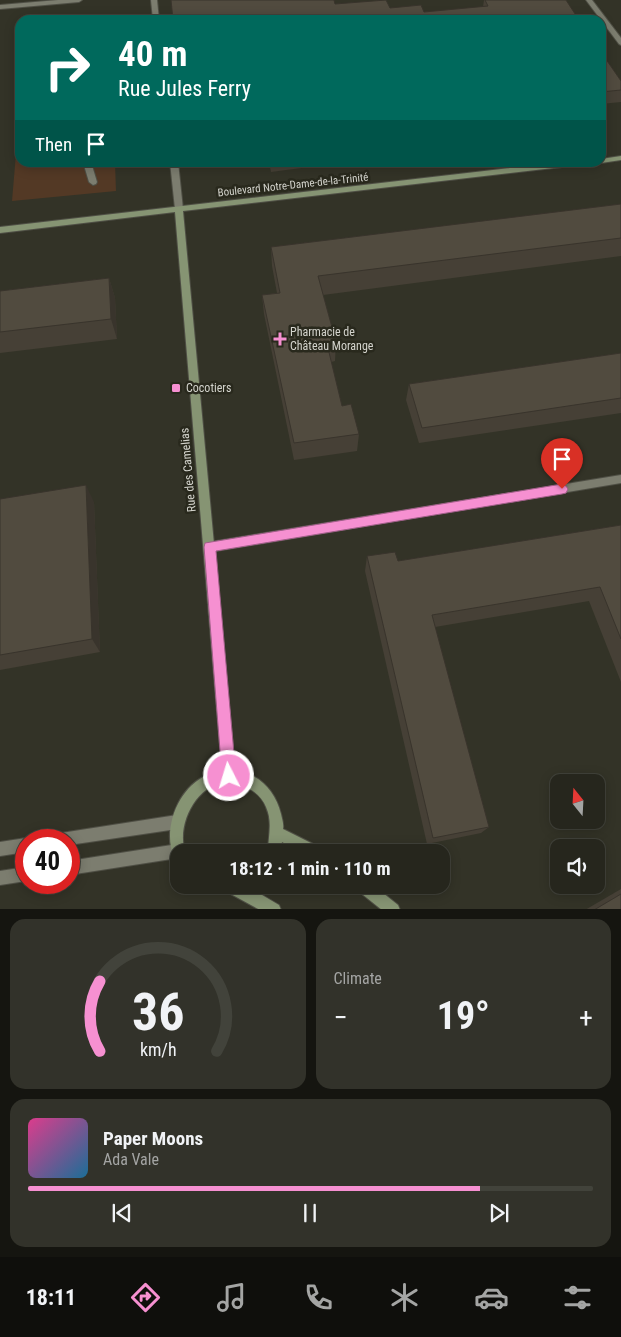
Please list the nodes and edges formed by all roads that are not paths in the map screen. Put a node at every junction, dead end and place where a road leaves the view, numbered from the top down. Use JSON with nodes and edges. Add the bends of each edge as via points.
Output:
{"nodes":[{"id":1,"x":79,"y":0,"type":"edge"},
{"id":2,"x":154,"y":0,"type":"edge"},
{"id":3,"x":589,"y":0,"type":"edge"},
{"id":4,"x":0,"y":7,"type":"edge"},
{"id":5,"x":156,"y":15,"type":"edge"},
{"id":6,"x":600,"y":15,"type":"edge"},
{"id":7,"x":606,"y":22,"type":"edge"},
{"id":8,"x":621,"y":42,"type":"edge"},
{"id":9,"x":621,"y":158,"type":"edge"},
{"id":10,"x":606,"y":160,"type":"edge"},
{"id":11,"x":88,"y":167,"type":"edge"},
{"id":12,"x":175,"y":167,"type":"edge"},
{"id":13,"x":544,"y":167,"type":"edge"},
{"id":14,"x":93,"y":182,"type":"dead end"},
{"id":15,"x":179,"y":209,"type":"junction"},
{"id":16,"x":0,"y":230,"type":"edge"},
{"id":17,"x":621,"y":479,"type":"edge"},
{"id":18,"x":210,"y":547,"type":"junction"},
{"id":19,"x":229,"y":776,"type":"junction"},
{"id":20,"x":177,"y":822,"type":"junction"},
{"id":21,"x":279,"y":834,"type":"junction"},
{"id":22,"x":80,"y":837,"type":"edge"},
{"id":23,"x":178,"y":844,"type":"edge"},
{"id":24,"x":276,"y":844,"type":"edge"},
{"id":25,"x":298,"y":844,"type":"edge"},
{"id":26,"x":15,"y":847,"type":"edge"},
{"id":27,"x":0,"y":849,"type":"edge"},
{"id":28,"x":170,"y":853,"type":"edge"},
{"id":29,"x":80,"y":866,"type":"edge"},
{"id":30,"x":15,"y":876,"type":"edge"},
{"id":31,"x":0,"y":878,"type":"edge"},
{"id":32,"x":249,"y":894,"type":"edge"},
{"id":33,"x":373,"y":894,"type":"edge"},
{"id":34,"x":272,"y":909,"type":"edge"},
{"id":35,"x":392,"y":909,"type":"edge"}],
"edges":[{"from":1,"to":4,"type":"street"},
{"from":2,"to":5,"type":"street"},
{"from":3,"to":6,"type":"street"},
{"from":7,"to":8,"type":"street"},
{"from":9,"to":10,"type":"street"},
{"from":11,"to":14,"type":"street"},
{"from":12,"to":15,"type":"street","name":"Rue des Camelias"},
{"from":13,"to":15,"type":"street","name":"Boulevard Notre-Dame-de-la-Trinité"},
{"from":15,"to":16,"type":"street","name":"Boulevard Notre-Dame-de-la-Trinité"},
{"from":15,"to":18,"type":"street","name":"Rue des Camelias"},
{"from":17,"to":18,"type":"street"},
{"from":18,"to":19,"type":"street","name":"Rue des Camelias"},
{"from":19,"to":20,"type":"street","via":[[215,778],[202,785],[191,795]]},
{"from":19,"to":21,"type":"street","via":[[245,778],[260,786],[271,798],[278,816]]},
{"from":20,"to":22,"type":"street"},
{"from":20,"to":23,"type":"street"},
{"from":21,"to":24,"type":"street"},
{"from":21,"to":25,"type":"street"},
{"from":26,"to":27,"type":"street"},
{"from":28,"to":29,"type":"street"},
{"from":30,"to":31,"type":"street"},
{"from":32,"to":34,"type":"street"},
{"from":33,"to":35,"type":"street"}]}
